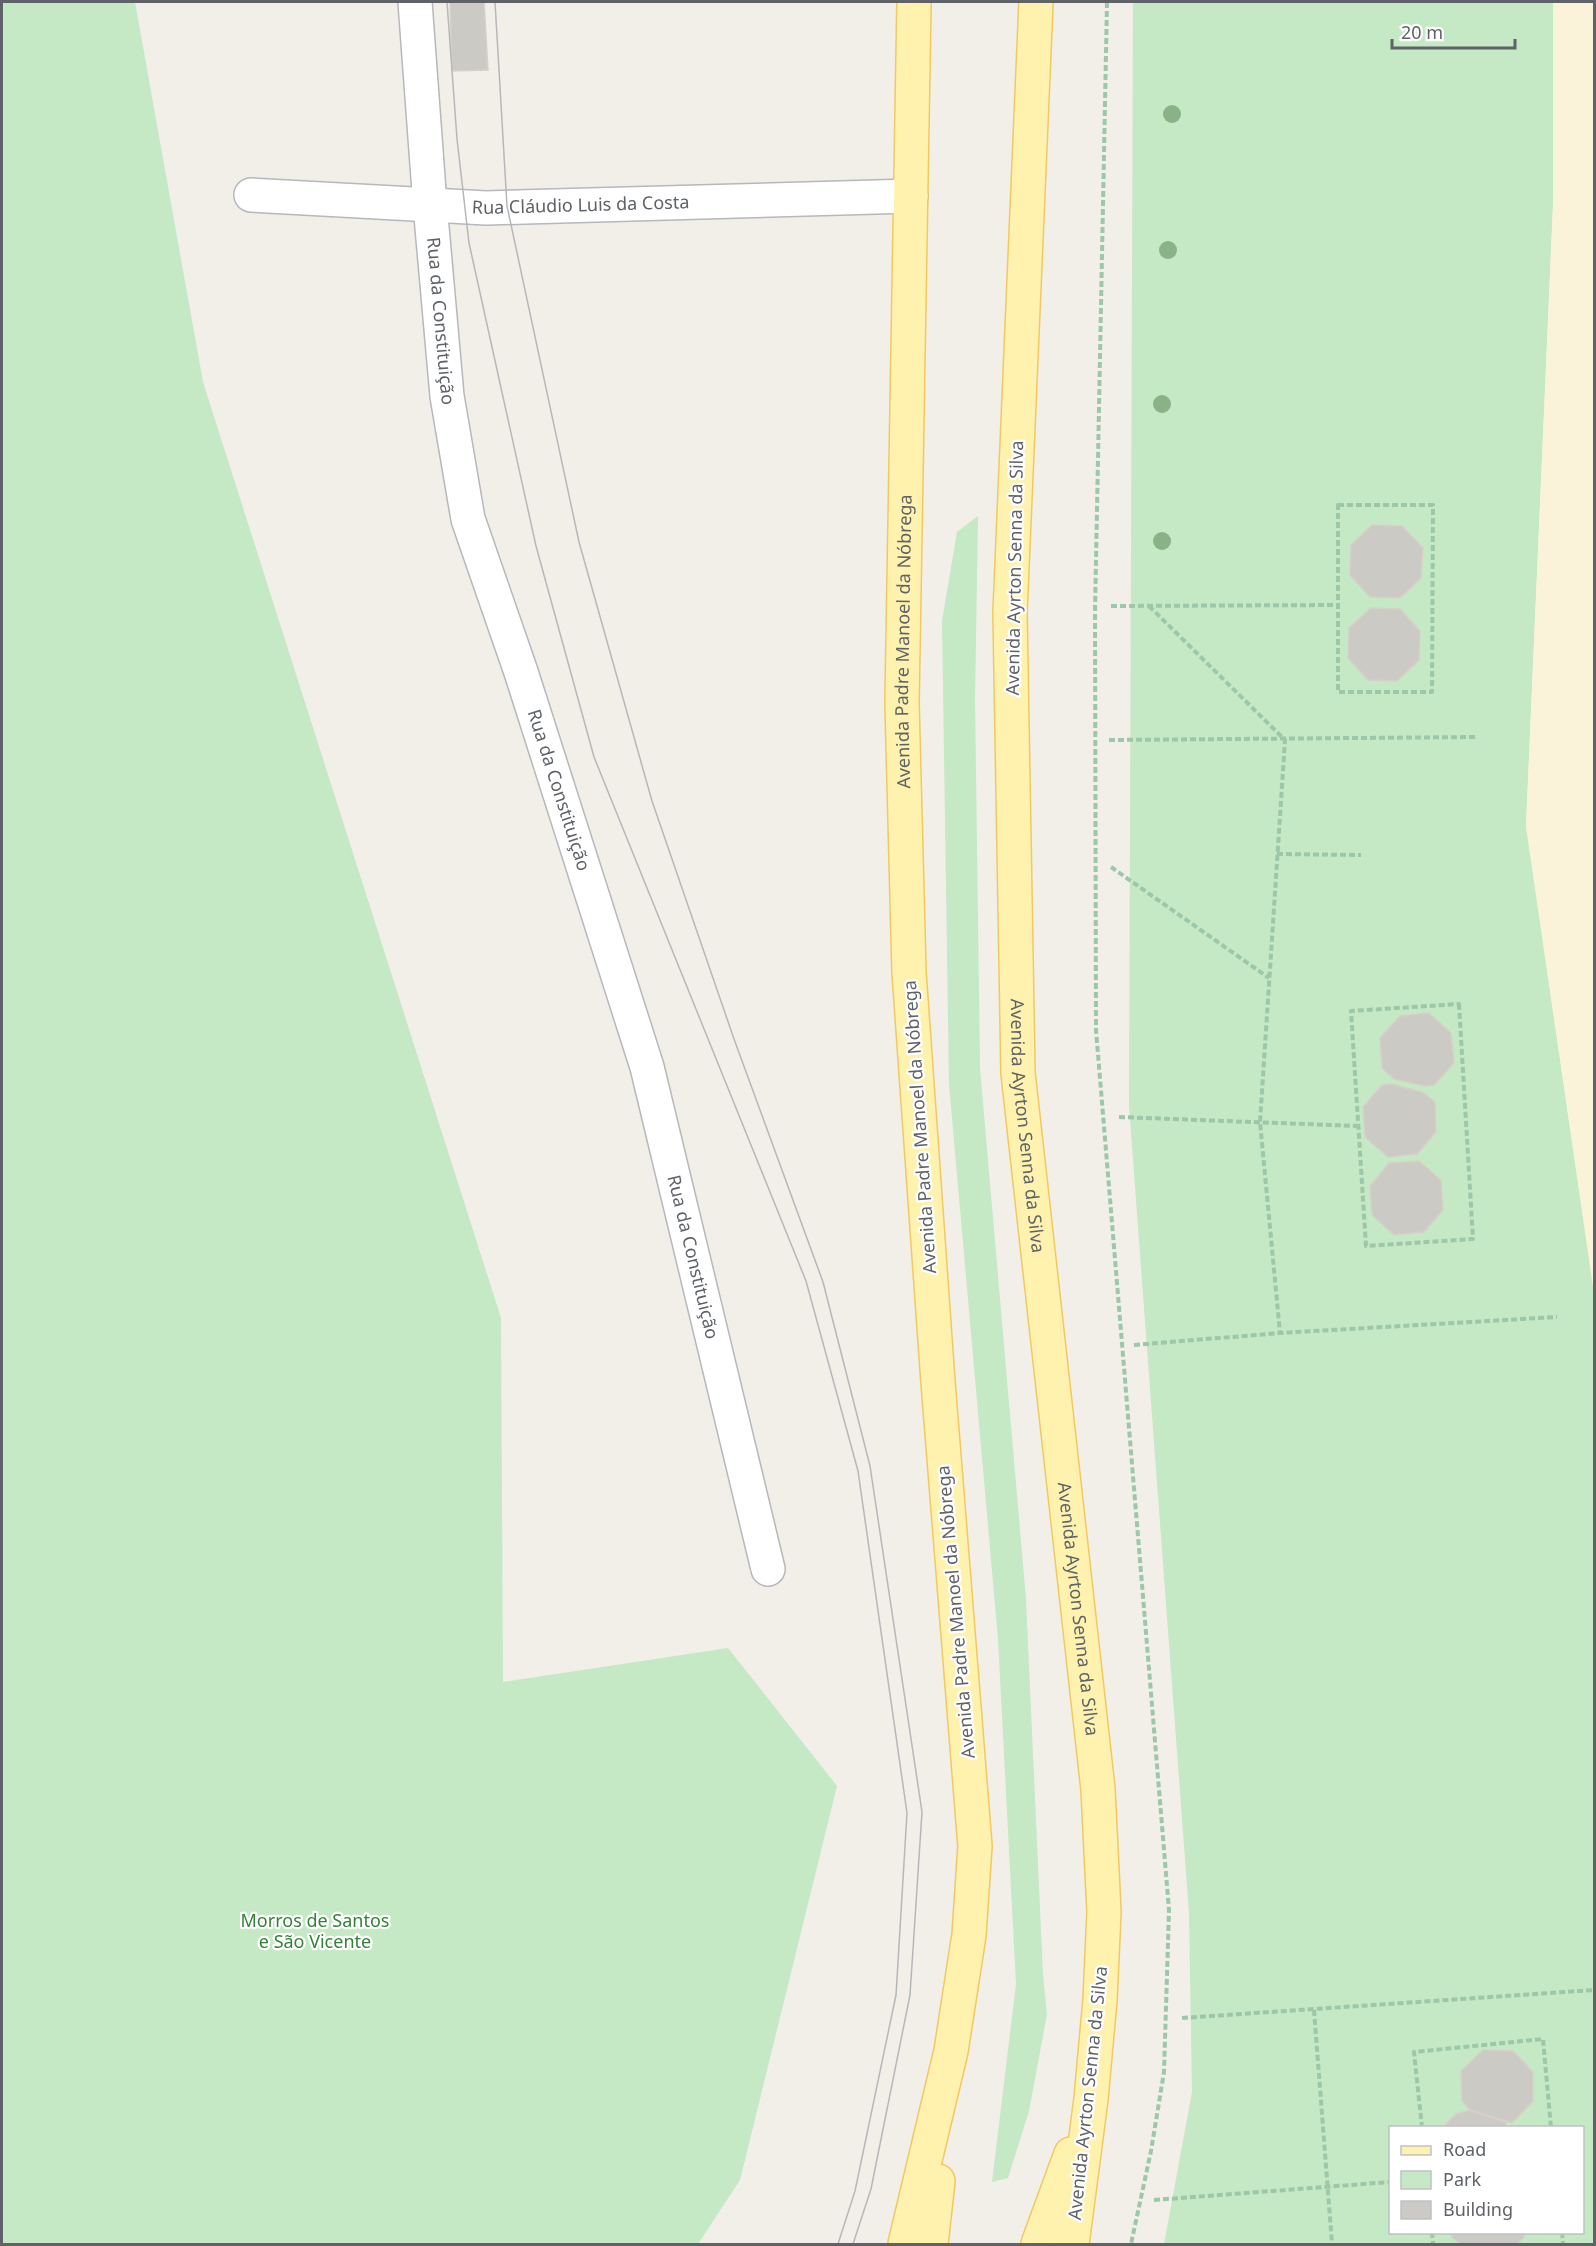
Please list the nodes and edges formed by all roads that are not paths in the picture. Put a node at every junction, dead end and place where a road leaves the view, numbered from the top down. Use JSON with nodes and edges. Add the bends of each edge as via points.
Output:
{"nodes":[{"id":1,"x":415,"y":2,"type":"edge"},
{"id":2,"x":914,"y":2,"type":"edge"},
{"id":3,"x":1036,"y":2,"type":"edge"},
{"id":4,"x":251,"y":195,"type":"dead end"},
{"id":5,"x":912,"y":196,"type":"junction"},
{"id":6,"x":430,"y":205,"type":"junction"},
{"id":7,"x":768,"y":1569,"type":"dead end"},
{"id":8,"x":951,"y":2051,"type":"junction"},
{"id":9,"x":1091,"y":2098,"type":"junction"},
{"id":10,"x":905,"y":2244,"type":"edge"},
{"id":11,"x":931,"y":2244,"type":"edge"},
{"id":12,"x":1038,"y":2244,"type":"edge"},
{"id":13,"x":1072,"y":2244,"type":"edge"}],
"edges":[{"from":1,"to":6,"type":"street","name":"Rua da Constituição"},
{"from":2,"to":5,"type":"main road","name":"Avenida Padre Manoel da Nóbrega"},
{"from":3,"to":9,"type":"main road","name":"Avenida Ayrton Senna da Silva","via":[[1010,613],[1018,1073],[1098,1789],[1104,1912]]},
{"from":4,"to":6,"type":"street","name":"Rua Cláudio Luis da Costa"},
{"from":5,"to":6,"type":"street","name":"Rua Cláudio Luis da Costa","via":[[486,208]]},
{"from":5,"to":8,"type":"main road","name":"Avenida Padre Manoel da Nóbrega","via":[[902,703],[909,972],[975,1846],[969,1935]]},
{"from":6,"to":7,"type":"street","name":"Rua da Constituição","via":[[447,396],[468,519],[647,1067]]},
{"from":8,"to":10,"type":"main road","name":"Avenida Padre Manoel da Nóbrega"},
{"from":8,"to":11,"type":"main road"},
{"from":9,"to":12,"type":"main road"},
{"from":9,"to":13,"type":"main road","name":"Avenida Ayrton Senna da Silva"}]}
